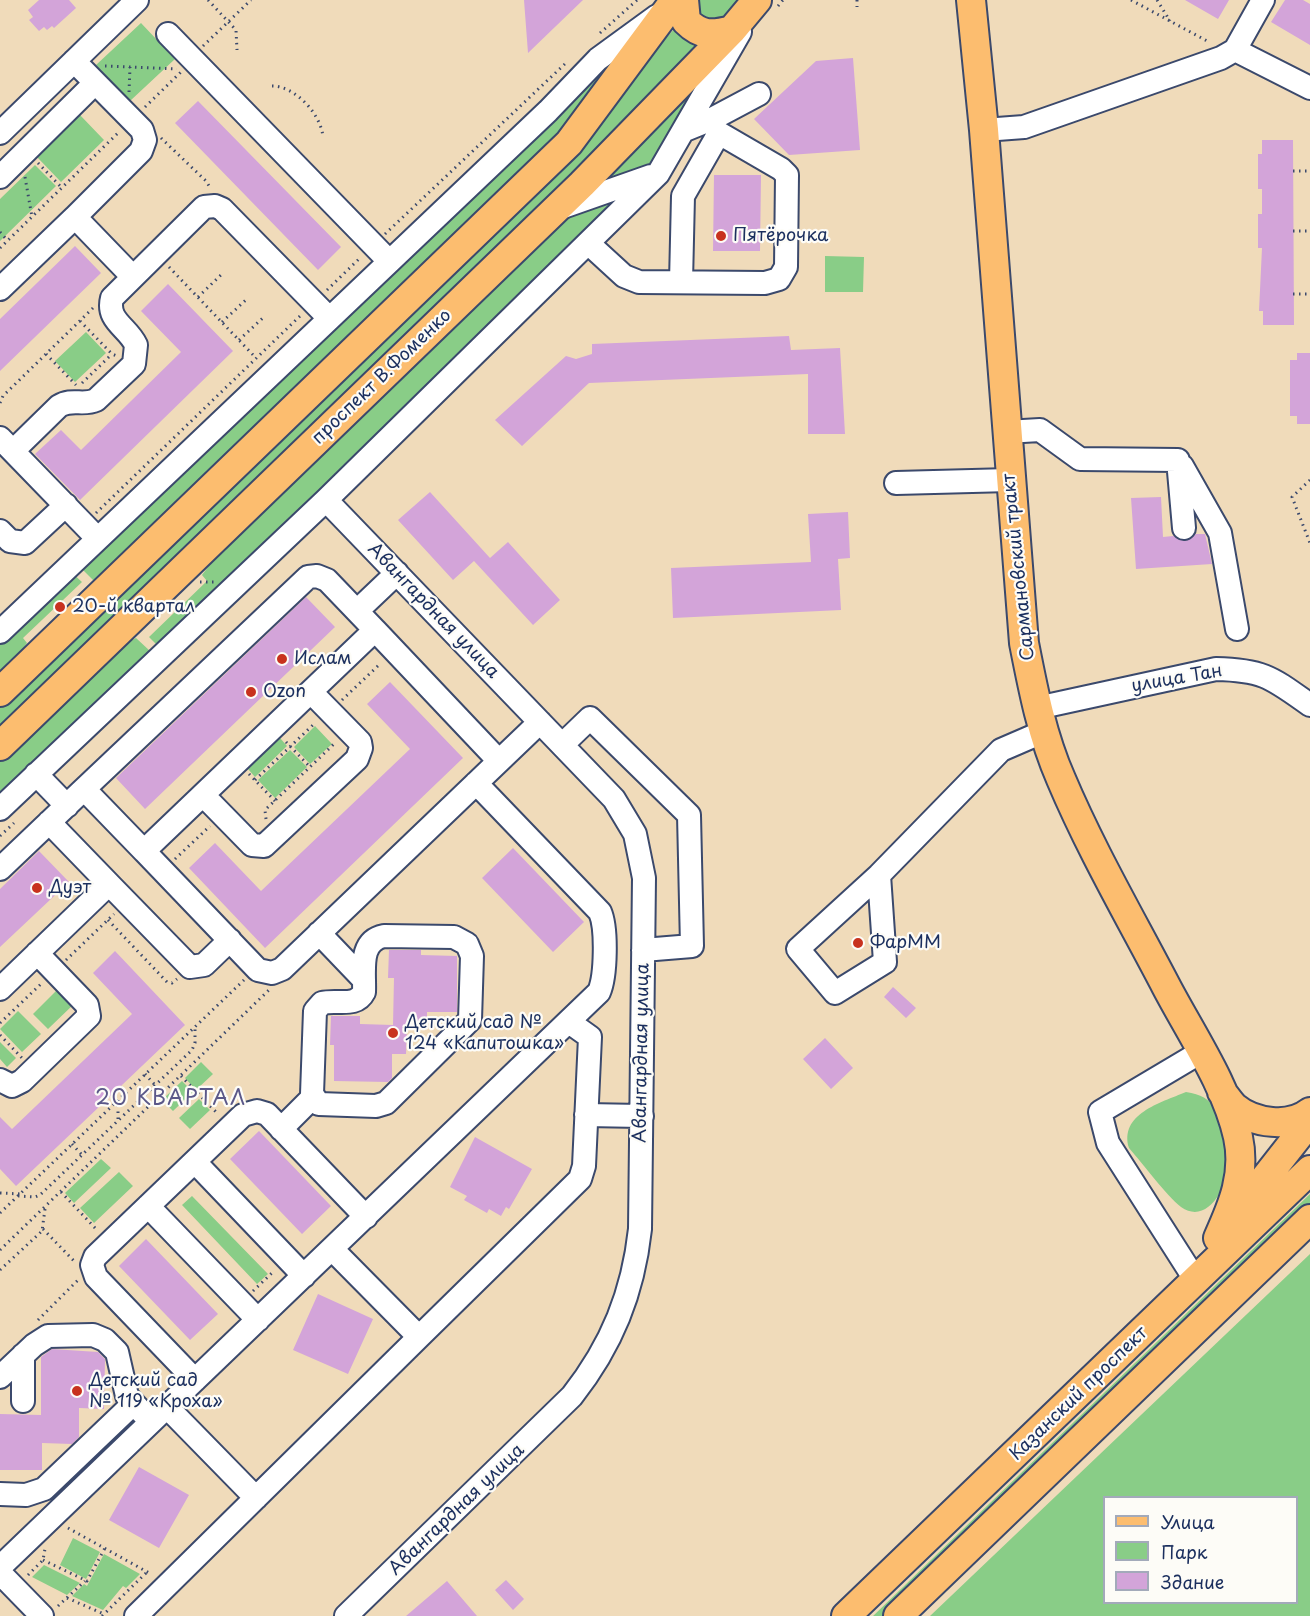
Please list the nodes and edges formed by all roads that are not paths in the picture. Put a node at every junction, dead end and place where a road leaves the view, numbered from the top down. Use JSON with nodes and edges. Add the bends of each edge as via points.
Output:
{"nodes":[{"id":1,"x":758,"y":0,"type":"edge"},
{"id":2,"x":971,"y":0,"type":"edge"},
{"id":3,"x":1263,"y":0,"type":"edge"},
{"id":4,"x":133,"y":1,"type":"edge"},
{"id":5,"x":676,"y":2,"type":"edge"},
{"id":6,"x":732,"y":30,"type":"junction"},
{"id":7,"x":168,"y":34,"type":"dead end"},
{"id":8,"x":1232,"y":52,"type":"junction"},
{"id":9,"x":74,"y":61,"type":"junction"},
{"id":10,"x":98,"y":74,"type":"junction"},
{"id":11,"x":1310,"y":88,"type":"edge"},
{"id":12,"x":759,"y":94,"type":"dead end"},
{"id":13,"x":704,"y":96,"type":"junction"},
{"id":14,"x":2,"y":126,"type":"edge"},
{"id":15,"x":716,"y":126,"type":"junction"},
{"id":16,"x":685,"y":130,"type":"junction"},
{"id":17,"x":984,"y":130,"type":"junction"},
{"id":18,"x":658,"y":174,"type":"junction"},
{"id":19,"x":0,"y":177,"type":"edge"},
{"id":20,"x":556,"y":210,"type":"junction"},
{"id":21,"x":75,"y":217,"type":"junction"},
{"id":22,"x":588,"y":243,"type":"junction"},
{"id":23,"x":388,"y":260,"type":"junction"},
{"id":24,"x":132,"y":276,"type":"junction"},
{"id":25,"x":681,"y":282,"type":"junction"},
{"id":26,"x":0,"y":289,"type":"edge"},
{"id":27,"x":328,"y":317,"type":"junction"},
{"id":28,"x":1006,"y":432,"type":"junction"},
{"id":29,"x":6,"y":445,"type":"edge"},
{"id":30,"x":1178,"y":460,"type":"junction"},
{"id":31,"x":1010,"y":480,"type":"junction"},
{"id":32,"x":896,"y":483,"type":"dead end"},
{"id":33,"x":326,"y":500,"type":"junction"},
{"id":34,"x":66,"y":505,"type":"junction"},
{"id":35,"x":1184,"y":528,"type":"dead end"},
{"id":36,"x":0,"y":531,"type":"edge"},
{"id":37,"x":98,"y":538,"type":"junction"},
{"id":38,"x":397,"y":573,"type":"junction"},
{"id":39,"x":357,"y":611,"type":"junction"},
{"id":40,"x":1238,"y":629,"type":"dead end"},
{"id":41,"x":375,"y":630,"type":"junction"},
{"id":42,"x":0,"y":632,"type":"edge"},
{"id":43,"x":0,"y":692,"type":"edge"},
{"id":44,"x":311,"y":692,"type":"junction"},
{"id":45,"x":1310,"y":705,"type":"edge"},
{"id":46,"x":1041,"y":719,"type":"junction"},
{"id":47,"x":540,"y":722,"type":"junction"},
{"id":48,"x":562,"y":745,"type":"junction"},
{"id":49,"x":0,"y":746,"type":"edge"},
{"id":50,"x":499,"y":761,"type":"junction"},
{"id":51,"x":36,"y":774,"type":"junction"},
{"id":52,"x":476,"y":783,"type":"junction"},
{"id":53,"x":84,"y":789,"type":"junction"},
{"id":54,"x":203,"y":795,"type":"junction"},
{"id":55,"x":67,"y":806,"type":"junction"},
{"id":56,"x":0,"y":809,"type":"edge"},
{"id":57,"x":49,"y":822,"type":"junction"},
{"id":58,"x":144,"y":851,"type":"junction"},
{"id":59,"x":0,"y":869,"type":"edge"},
{"id":60,"x":879,"y":875,"type":"junction"},
{"id":61,"x":109,"y":884,"type":"junction"},
{"id":62,"x":320,"y":933,"type":"junction"},
{"id":63,"x":230,"y":940,"type":"junction"},
{"id":64,"x":643,"y":950,"type":"junction"},
{"id":65,"x":38,"y":953,"type":"junction"},
{"id":66,"x":364,"y":980,"type":"junction"},
{"id":67,"x":0,"y":989,"type":"edge"},
{"id":68,"x":569,"y":1022,"type":"junction"},
{"id":69,"x":1201,"y":1052,"type":"junction"},
{"id":70,"x":0,"y":1080,"type":"edge"},
{"id":71,"x":1222,"y":1092,"type":"junction"},
{"id":72,"x":313,"y":1097,"type":"junction"},
{"id":73,"x":1310,"y":1112,"type":"edge"},
{"id":74,"x":586,"y":1115,"type":"junction"},
{"id":75,"x":642,"y":1116,"type":"junction"},
{"id":76,"x":1310,"y":1121,"type":"edge"},
{"id":77,"x":281,"y":1129,"type":"junction"},
{"id":78,"x":195,"y":1162,"type":"junction"},
{"id":79,"x":1310,"y":1170,"type":"edge"},
{"id":80,"x":148,"y":1206,"type":"junction"},
{"id":81,"x":366,"y":1217,"type":"junction"},
{"id":82,"x":1310,"y":1219,"type":"edge"},
{"id":83,"x":1218,"y":1238,"type":"junction"},
{"id":84,"x":332,"y":1249,"type":"junction"},
{"id":85,"x":1191,"y":1273,"type":"junction"},
{"id":86,"x":304,"y":1276,"type":"junction"},
{"id":87,"x":258,"y":1320,"type":"junction"},
{"id":88,"x":1151,"y":1325,"type":"junction"},
{"id":89,"x":419,"y":1337,"type":"junction"},
{"id":90,"x":23,"y":1355,"type":"junction"},
{"id":91,"x":0,"y":1377,"type":"edge"},
{"id":92,"x":195,"y":1380,"type":"junction"},
{"id":93,"x":23,"y":1401,"type":"dead end"},
{"id":94,"x":134,"y":1404,"type":"junction"},
{"id":95,"x":159,"y":1415,"type":"junction"},
{"id":96,"x":0,"y":1494,"type":"edge"},
{"id":97,"x":256,"y":1498,"type":"junction"},
{"id":98,"x":0,"y":1567,"type":"edge"},
{"id":99,"x":0,"y":1573,"type":"edge"},
{"id":100,"x":48,"y":1613,"type":"edge"},
{"id":101,"x":136,"y":1616,"type":"edge"},
{"id":102,"x":346,"y":1616,"type":"edge"},
{"id":103,"x":846,"y":1616,"type":"edge"},
{"id":104,"x":898,"y":1616,"type":"edge"}],
"edges":[{"from":1,"to":6,"type":"main road","name":"проспект В.Фоменко"},
{"from":1,"to":13,"type":"street"},
{"from":2,"to":17,"type":"main road","name":"Сармановский тракт"},
{"from":3,"to":8,"type":"street"},
{"from":4,"to":9,"type":"street"},
{"from":5,"to":6,"type":"main road","via":[[686,21],[702,33]]},
{"from":5,"to":23,"type":"street","via":[[597,59],[548,111]]},
{"from":5,"to":43,"type":"main road","via":[[569,143]]},
{"from":6,"to":20,"type":"main road","name":"проспект В.Фоменко"},
{"from":7,"to":23,"type":"street","via":[[187,65]]},
{"from":8,"to":11,"type":"street"},
{"from":8,"to":17,"type":"street","via":[[1024,127]]},
{"from":9,"to":10,"type":"street"},
{"from":9,"to":14,"type":"street"},
{"from":10,"to":19,"type":"street","via":[[25,161]]},
{"from":10,"to":21,"type":"street","via":[[142,130],[145,140],[141,152]]},
{"from":12,"to":15,"type":"street"},
{"from":13,"to":15,"type":"street"},
{"from":13,"to":16,"type":"street"},
{"from":15,"to":16,"type":"street"},
{"from":15,"to":25,"type":"street","via":[[683,196]]},
{"from":15,"to":25,"type":"street","via":[[786,173],[786,267],[773,282]]},
{"from":16,"to":18,"type":"street"},
{"from":17,"to":28,"type":"main road","name":"Сармановский тракт"},
{"from":18,"to":20,"type":"street"},
{"from":18,"to":22,"type":"street"},
{"from":20,"to":49,"type":"main road","name":"проспект В.Фоменко"},
{"from":21,"to":24,"type":"street"},
{"from":21,"to":26,"type":"street"},
{"from":22,"to":25,"type":"street","via":[[630,279]]},
{"from":22,"to":33,"type":"street"},
{"from":23,"to":27,"type":"street"},
{"from":24,"to":27,"type":"street","via":[[200,210],[215,206]]},
{"from":24,"to":29,"type":"street","via":[[114,293],[110,304],[113,319],[133,339],[137,354],[134,364],[98,398],[89,403],[63,403]]},
{"from":27,"to":37,"type":"street"},
{"from":28,"to":30,"type":"street","via":[[1040,430],[1080,459]]},
{"from":28,"to":31,"type":"main road","name":"Сармановский тракт"},
{"from":29,"to":34,"type":"street"},
{"from":30,"to":35,"type":"street"},
{"from":30,"to":40,"type":"street","via":[[1220,533]]},
{"from":31,"to":32,"type":"street"},
{"from":31,"to":46,"type":"main road","name":"Сармановский тракт","via":[[1024,643]]},
{"from":33,"to":38,"type":"street","name":"Авангардная улица"},
{"from":33,"to":51,"type":"street"},
{"from":34,"to":36,"type":"street","via":[[25,543],[10,541]]},
{"from":34,"to":37,"type":"street"},
{"from":37,"to":42,"type":"street"},
{"from":38,"to":39,"type":"street"},
{"from":38,"to":47,"type":"street","name":"Авангардная улица"},
{"from":39,"to":41,"type":"street"},
{"from":39,"to":53,"type":"street","via":[[327,580],[317,576],[301,581]]},
{"from":41,"to":44,"type":"street"},
{"from":41,"to":50,"type":"street"},
{"from":44,"to":54,"type":"street"},
{"from":44,"to":54,"type":"street","via":[[322,717],[360,742],[360,753],[279,833],[264,846],[252,845]]},
{"from":45,"to":46,"type":"street","name":"улица Тан","via":[[1269,676],[1216,669]]},
{"from":46,"to":60,"type":"street","name":"улица Тан","via":[[1001,750]]},
{"from":46,"to":69,"type":"main road","name":"Сармановский тракт","via":[[1060,777],[1095,852]]},
{"from":47,"to":48,"type":"street","name":"Авангардная улица"},
{"from":47,"to":50,"type":"street"},
{"from":48,"to":64,"type":"street","name":"Авангардная улица","via":[[614,799],[635,834],[644,878]]},
{"from":48,"to":64,"type":"street","via":[[590,718],[689,815],[692,946]]},
{"from":50,"to":52,"type":"street"},
{"from":51,"to":55,"type":"street"},
{"from":51,"to":56,"type":"street"},
{"from":52,"to":62,"type":"street"},
{"from":52,"to":68,"type":"street","via":[[602,917],[602,984],[597,996]]},
{"from":53,"to":55,"type":"street"},
{"from":53,"to":58,"type":"street"},
{"from":54,"to":58,"type":"street"},
{"from":55,"to":57,"type":"street"},
{"from":57,"to":59,"type":"street"},
{"from":57,"to":61,"type":"street"},
{"from":58,"to":63,"type":"street"},
{"from":60,"to":60,"type":"street","name":"улица Тан","via":[[798,949],[836,993],[885,962]]},
{"from":61,"to":63,"type":"street","via":[[190,967],[204,965]]},
{"from":61,"to":65,"type":"street"},
{"from":62,"to":63,"type":"street","via":[[282,969],[272,973],[258,970]]},
{"from":62,"to":66,"type":"street"},
{"from":64,"to":75,"type":"street","name":"Авангардная улица"},
{"from":65,"to":67,"type":"street"},
{"from":65,"to":70,"type":"street","via":[[87,1005],[89,1013],[12,1086]]},
{"from":66,"to":72,"type":"street","via":[[364,992],[358,1000],[327,1002],[316,1008]]},
{"from":66,"to":72,"type":"street","via":[[365,952],[374,939],[458,938],[467,944],[472,956],[470,1020],[383,1105],[322,1105]]},
{"from":68,"to":74,"type":"street","via":[[590,1037]]},
{"from":68,"to":81,"type":"street"},
{"from":69,"to":71,"type":"main road","name":"Сармановский тракт"},
{"from":69,"to":85,"type":"street","via":[[1100,1112],[1108,1143]]},
{"from":71,"to":73,"type":"main road","name":"Сармановский тракт","via":[[1235,1108],[1272,1122],[1292,1123]]},
{"from":71,"to":83,"type":"main road","name":"Сармановский тракт","via":[[1238,1136],[1241,1171],[1235,1198]]},
{"from":72,"to":77,"type":"street"},
{"from":74,"to":75,"type":"street"},
{"from":74,"to":89,"type":"street","via":[[580,1179]]},
{"from":75,"to":102,"type":"street","name":"Авангардная улица","via":[[636,1261],[618,1323],[592,1371],[556,1414]]},
{"from":76,"to":83,"type":"main road"},
{"from":77,"to":78,"type":"street","via":[[267,1114],[247,1113]]},
{"from":77,"to":81,"type":"street"},
{"from":78,"to":80,"type":"street"},
{"from":78,"to":86,"type":"street"},
{"from":79,"to":88,"type":"main road","name":"Казанский проспект"},
{"from":80,"to":87,"type":"street"},
{"from":80,"to":92,"type":"street","via":[[93,1261],[96,1277]]},
{"from":81,"to":84,"type":"street"},
{"from":82,"to":104,"type":"main road","name":"Казанский проспект"},
{"from":83,"to":85,"type":"main road"},
{"from":84,"to":86,"type":"street"},
{"from":84,"to":89,"type":"street"},
{"from":85,"to":88,"type":"main road"},
{"from":86,"to":87,"type":"street"},
{"from":87,"to":92,"type":"street"},
{"from":88,"to":103,"type":"main road","name":"Казанский проспект"},
{"from":89,"to":97,"type":"street"},
{"from":90,"to":91,"type":"street"},
{"from":90,"to":93,"type":"street"},
{"from":90,"to":94,"type":"street","via":[[43,1339],[57,1334],[93,1335],[105,1340],[121,1360],[125,1392]]},
{"from":92,"to":95,"type":"street"},
{"from":94,"to":95,"type":"street"},
{"from":94,"to":96,"type":"street","via":[[44,1489],[26,1495]]},
{"from":95,"to":97,"type":"street"},
{"from":95,"to":98,"type":"street"},
{"from":97,"to":101,"type":"street"},
{"from":99,"to":100,"type":"street"}]}
